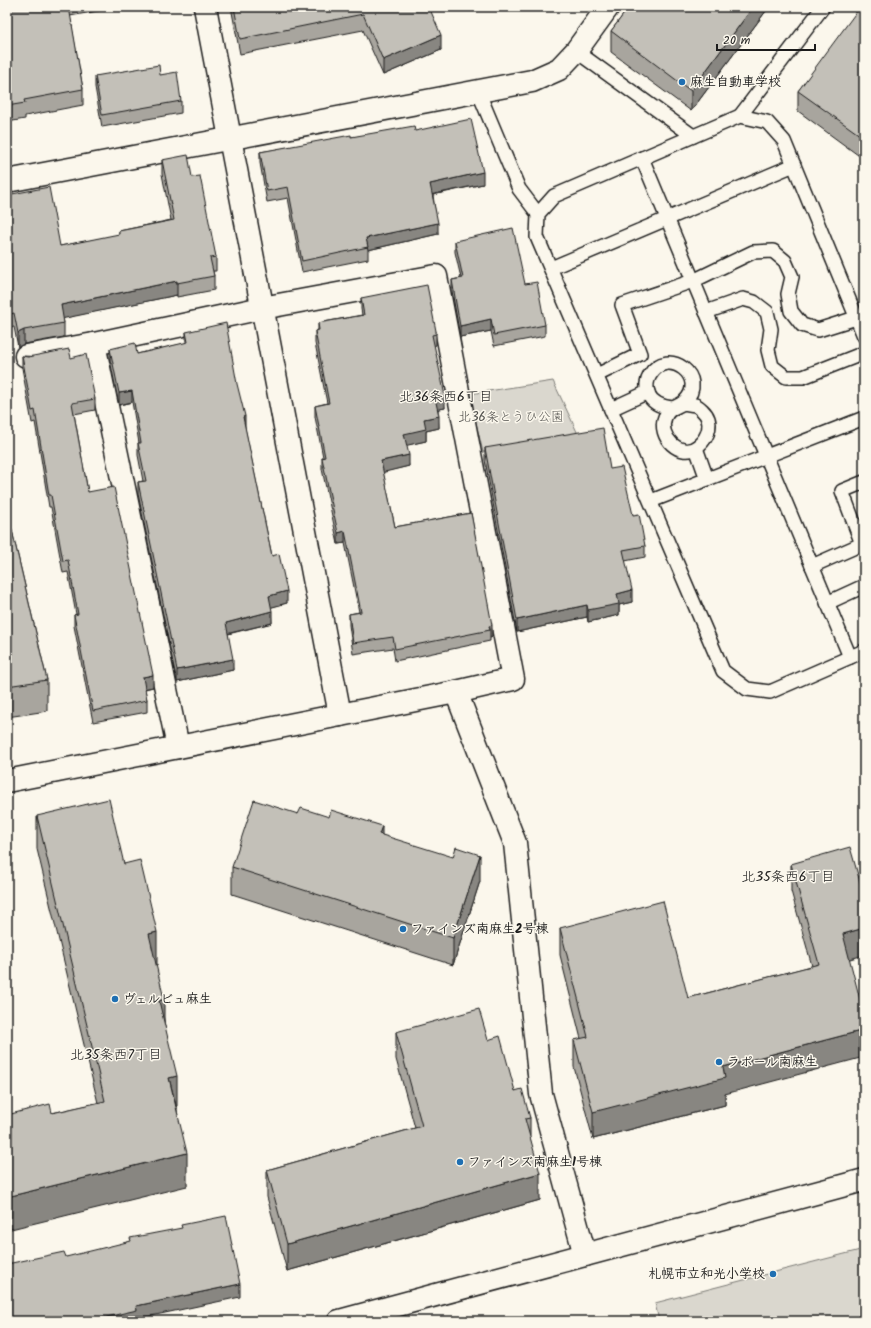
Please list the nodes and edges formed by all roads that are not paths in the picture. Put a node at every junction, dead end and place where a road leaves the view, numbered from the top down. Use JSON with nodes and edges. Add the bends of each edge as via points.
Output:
{"nodes":[{"id":1,"x":205,"y":7,"type":"edge"},
{"id":2,"x":608,"y":7,"type":"edge"},
{"id":3,"x":823,"y":7,"type":"edge"},
{"id":4,"x":576,"y":51,"type":"junction"},
{"id":5,"x":478,"y":91,"type":"junction"},
{"id":6,"x":740,"y":116,"type":"junction"},
{"id":7,"x":693,"y":136,"type":"junction"},
{"id":8,"x":229,"y":138,"type":"junction"},
{"id":9,"x":642,"y":158,"type":"junction"},
{"id":10,"x":794,"y":165,"type":"junction"},
{"id":11,"x":7,"y":181,"type":"edge"},
{"id":12,"x":538,"y":214,"type":"junction"},
{"id":13,"x":667,"y":219,"type":"junction"},
{"id":14,"x":551,"y":268,"type":"junction"},
{"id":15,"x":693,"y":281,"type":"junction"},
{"id":16,"x":262,"y":308,"type":"junction"},
{"id":17,"x":706,"y":312,"type":"junction"},
{"id":18,"x":856,"y":318,"type":"junction"},
{"id":19,"x":864,"y":336,"type":"edge"},
{"id":20,"x":94,"y":344,"type":"junction"},
{"id":21,"x":864,"y":353,"type":"edge"},
{"id":22,"x":26,"y":356,"type":"edge"},
{"id":23,"x":596,"y":375,"type":"junction"},
{"id":24,"x":648,"y":392,"type":"junction"},
{"id":25,"x":678,"y":406,"type":"junction"},
{"id":26,"x":611,"y":409,"type":"junction"},
{"id":27,"x":864,"y":418,"type":"edge"},
{"id":28,"x":696,"y":448,"type":"junction"},
{"id":29,"x":766,"y":456,"type":"junction"},
{"id":30,"x":707,"y":479,"type":"junction"},
{"id":31,"x":864,"y":482,"type":"edge"},
{"id":32,"x":651,"y":501,"type":"junction"},
{"id":33,"x":812,"y":566,"type":"junction"},
{"id":34,"x":864,"y":586,"type":"edge"},
{"id":35,"x":827,"y":603,"type":"junction"},
{"id":36,"x":864,"y":651,"type":"edge"},
{"id":37,"x":850,"y":657,"type":"junction"},
{"id":38,"x":456,"y":692,"type":"junction"},
{"id":39,"x":340,"y":715,"type":"junction"},
{"id":40,"x":178,"y":748,"type":"junction"},
{"id":41,"x":7,"y":781,"type":"edge"},
{"id":42,"x":864,"y":1180,"type":"edge"},
{"id":43,"x":585,"y":1255,"type":"junction"},
{"id":44,"x":339,"y":1321,"type":"edge"}],
"edges":[{"from":1,"to":8,"type":"street"},
{"from":2,"to":4,"type":"street"},
{"from":3,"to":6,"type":"lane"},
{"from":4,"to":5,"type":"street","via":[[559,69],[532,81]]},
{"from":4,"to":7,"type":"lane"},
{"from":5,"to":8,"type":"street"},
{"from":5,"to":12,"type":"lane","via":[[519,189]]},
{"from":6,"to":7,"type":"lane"},
{"from":6,"to":10,"type":"lane","via":[[767,122],[784,141]]},
{"from":7,"to":9,"type":"lane"},
{"from":8,"to":11,"type":"street"},
{"from":8,"to":16,"type":"street"},
{"from":9,"to":12,"type":"lane","via":[[554,196]]},
{"from":9,"to":13,"type":"lane"},
{"from":10,"to":13,"type":"lane"},
{"from":10,"to":18,"type":"lane"},
{"from":12,"to":14,"type":"lane","via":[[537,237]]},
{"from":13,"to":14,"type":"lane"},
{"from":13,"to":15,"type":"lane"},
{"from":14,"to":23,"type":"lane"},
{"from":15,"to":17,"type":"lane"},
{"from":15,"to":18,"type":"lane","via":[[753,252],[773,251],[785,261],[792,277],[788,294],[791,311],[802,325],[818,330]]},
{"from":15,"to":23,"type":"lane","via":[[622,305],[640,354]]},
{"from":16,"to":20,"type":"street"},
{"from":16,"to":38,"type":"street","via":[[436,276],[512,679]]},
{"from":16,"to":39,"type":"street"},
{"from":17,"to":21,"type":"lane","via":[[743,299],[754,302],[767,312],[771,329],[768,350],[772,366],[786,377],[803,377]]},
{"from":17,"to":29,"type":"lane"},
{"from":18,"to":19,"type":"lane"},
{"from":20,"to":22,"type":"street"},
{"from":20,"to":40,"type":"street"},
{"from":23,"to":26,"type":"lane"},
{"from":24,"to":25,"type":"lane","via":[[662,407]]},
{"from":24,"to":25,"type":"lane","via":[[648,380],[653,370],[664,363],[676,364],[686,370],[692,382],[691,394]]},
{"from":24,"to":26,"type":"lane"},
{"from":25,"to":28,"type":"lane","via":[[696,405],[706,414],[710,427],[706,439]]},
{"from":25,"to":28,"type":"lane","via":[[665,416],[663,428],[666,438],[674,446],[685,450]]},
{"from":26,"to":32,"type":"lane"},
{"from":27,"to":29,"type":"lane"},
{"from":28,"to":30,"type":"lane"},
{"from":29,"to":30,"type":"lane"},
{"from":29,"to":33,"type":"lane"},
{"from":30,"to":32,"type":"lane"},
{"from":31,"to":33,"type":"lane","via":[[842,491],[862,544]]},
{"from":32,"to":37,"type":"lane","via":[[723,671],[748,689],[770,692]]},
{"from":33,"to":35,"type":"lane"},
{"from":34,"to":35,"type":"lane"},
{"from":35,"to":37,"type":"lane"},
{"from":36,"to":37,"type":"lane"},
{"from":38,"to":39,"type":"street"},
{"from":38,"to":43,"type":"street","via":[[515,843],[541,1094]]},
{"from":39,"to":40,"type":"street"},
{"from":40,"to":41,"type":"street"},
{"from":42,"to":43,"type":"street"},
{"from":43,"to":44,"type":"street"}]}
